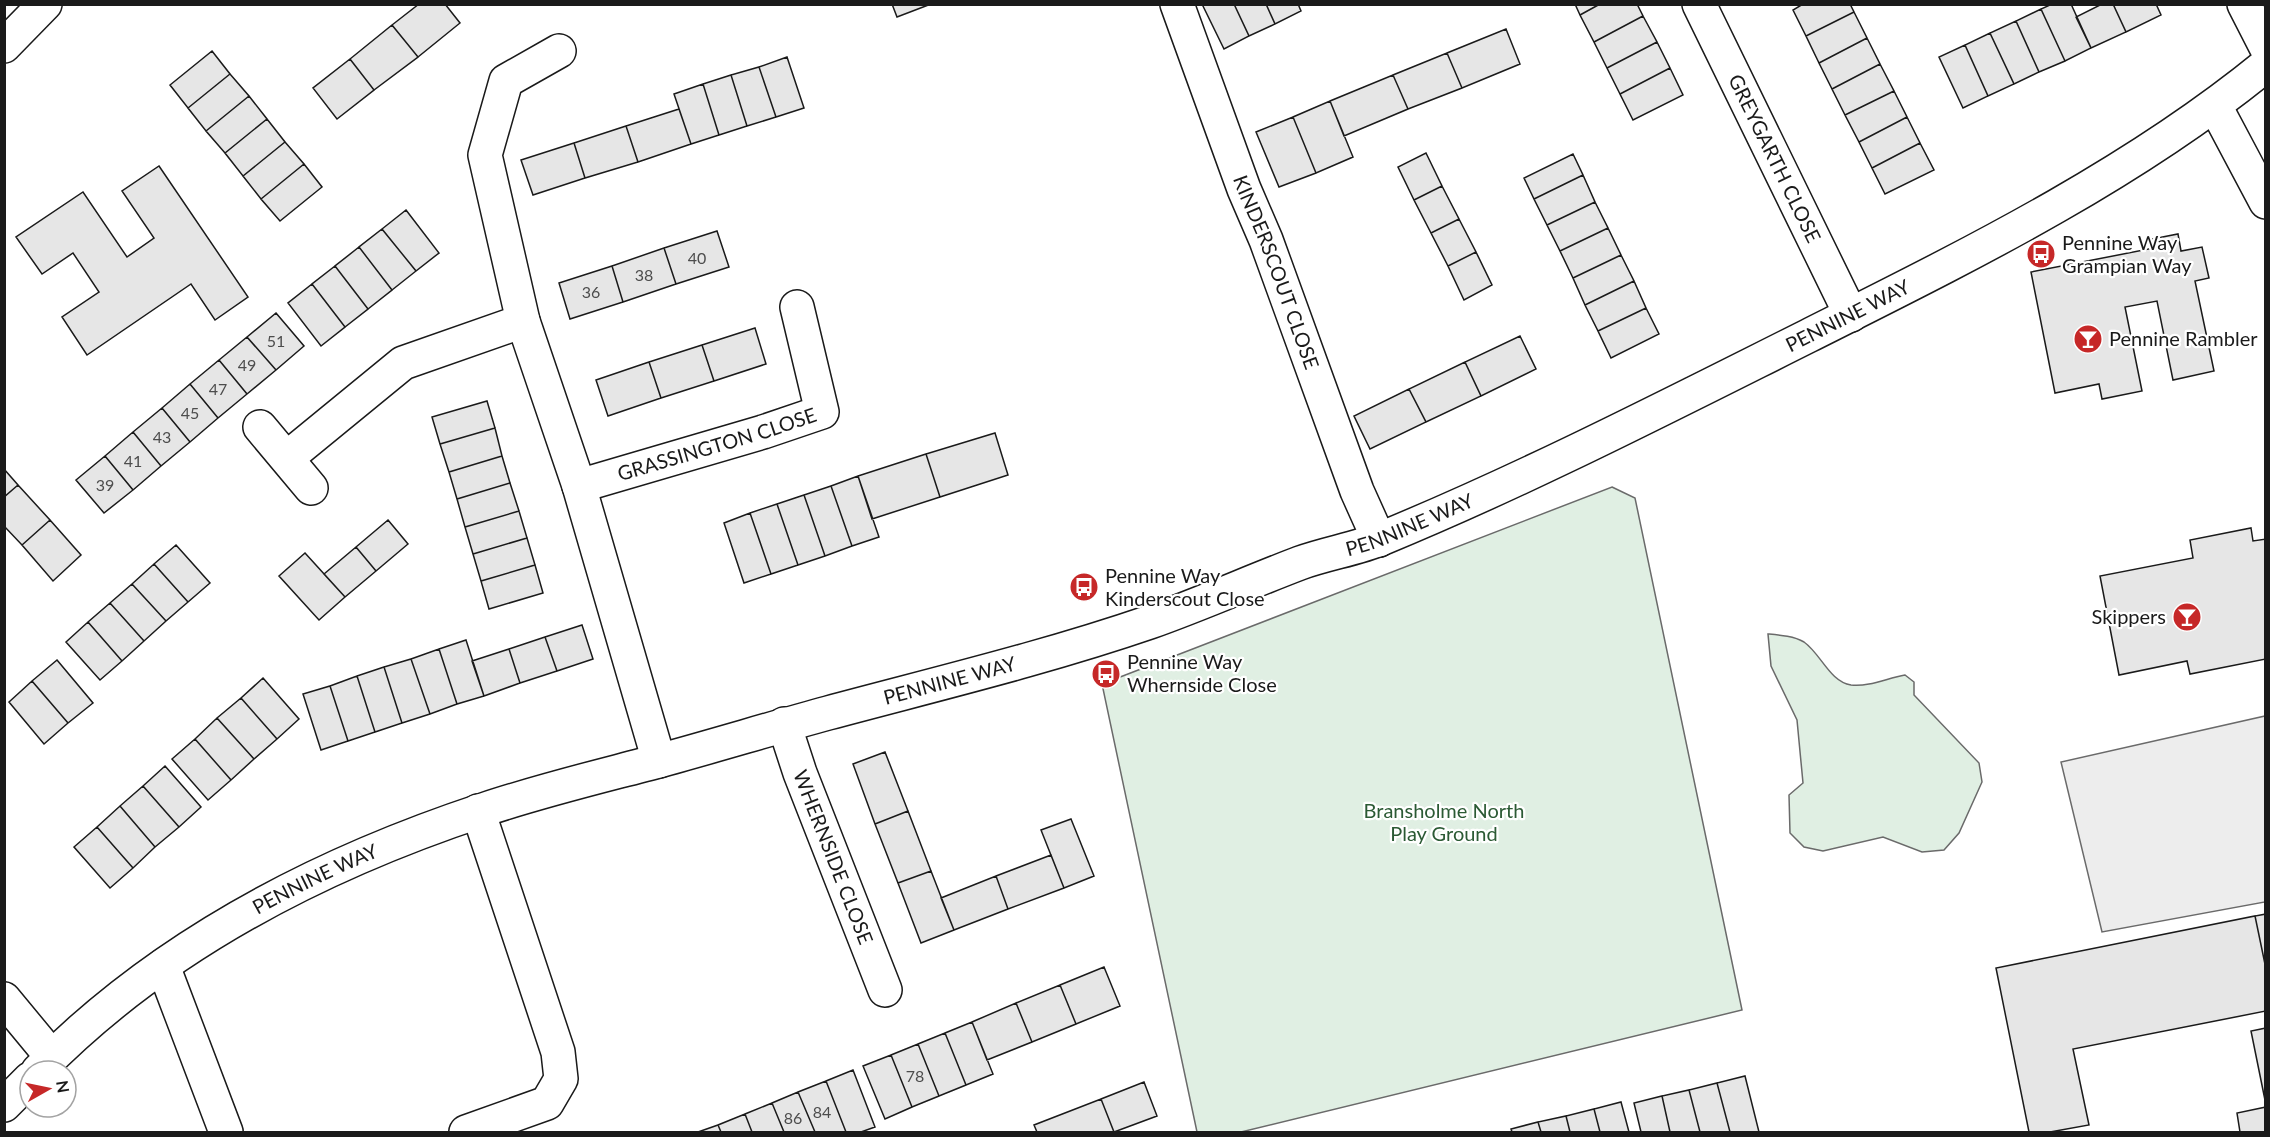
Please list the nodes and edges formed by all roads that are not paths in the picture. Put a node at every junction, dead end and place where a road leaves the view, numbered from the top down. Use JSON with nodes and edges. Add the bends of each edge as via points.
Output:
{"nodes":[{"id":1,"x":45,"y":4,"type":"edge"},
{"id":2,"x":1177,"y":4,"type":"edge"},
{"id":3,"x":1699,"y":4,"type":"edge"},
{"id":4,"x":2244,"y":4,"type":"edge"},
{"id":5,"x":4,"y":46,"type":"edge"},
{"id":6,"x":2265,"y":47,"type":"edge"},
{"id":7,"x":559,"y":51,"type":"dead end"},
{"id":8,"x":2265,"y":65,"type":"edge"},
{"id":9,"x":2215,"y":106,"type":"junction"},
{"id":10,"x":2265,"y":202,"type":"edge"},
{"id":11,"x":797,"y":308,"type":"dead end"},
{"id":12,"x":1851,"y":315,"type":"junction"},
{"id":13,"x":523,"y":321,"type":"junction"},
{"id":14,"x":260,"y":427,"type":"dead end"},
{"id":15,"x":287,"y":458,"type":"junction"},
{"id":16,"x":579,"y":486,"type":"junction"},
{"id":17,"x":311,"y":488,"type":"dead end"},
{"id":18,"x":1379,"y":540,"type":"junction"},
{"id":19,"x":784,"y":724,"type":"junction"},
{"id":20,"x":659,"y":761,"type":"junction"},
{"id":21,"x":478,"y":811,"type":"junction"},
{"id":22,"x":163,"y":966,"type":"junction"},
{"id":23,"x":885,"y":990,"type":"dead end"},
{"id":24,"x":4,"y":999,"type":"edge"},
{"id":25,"x":35,"y":1059,"type":"edge"},
{"id":26,"x":52,"y":1059,"type":"edge"},
{"id":27,"x":18,"y":1092,"type":"edge"},
{"id":28,"x":4,"y":1106,"type":"edge"},
{"id":29,"x":226,"y":1132,"type":"edge"},
{"id":30,"x":466,"y":1132,"type":"edge"}],
"edges":[{"from":1,"to":5,"type":"street"},
{"from":2,"to":18,"type":"street","name":"KINDERSCOUT CLOSE","via":[[1357,491]]},
{"from":3,"to":12,"type":"street","name":"GREYGARTH CLOSE"},
{"from":4,"to":6,"type":"street"},
{"from":7,"to":13,"type":"street","via":[[506,81],[485,155]]},
{"from":8,"to":9,"type":"street","name":"PENNINE WAY"},
{"from":9,"to":10,"type":"street"},
{"from":9,"to":12,"type":"street","name":"PENNINE WAY","via":[[2070,198]]},
{"from":11,"to":16,"type":"street","name":"GRASSINGTON CLOSE","via":[[822,412]]},
{"from":12,"to":18,"type":"street","name":"PENNINE WAY","via":[[1629,427]]},
{"from":13,"to":15,"type":"street","via":[[403,363]]},
{"from":13,"to":16,"type":"street"},
{"from":14,"to":15,"type":"street"},
{"from":15,"to":17,"type":"street"},
{"from":16,"to":20,"type":"street"},
{"from":18,"to":19,"type":"street","name":"PENNINE WAY","via":[[1309,560],[1148,623]]},
{"from":19,"to":20,"type":"street","name":"PENNINE WAY"},
{"from":19,"to":23,"type":"street","name":"WHERNSIDE CLOSE"},
{"from":20,"to":21,"type":"street","name":"PENNINE WAY"},
{"from":21,"to":22,"type":"street","name":"PENNINE WAY","via":[[356,858],[282,893]]},
{"from":21,"to":30,"type":"street","via":[[558,1052],[561,1079],[548,1103]]},
{"from":22,"to":26,"type":"street","name":"PENNINE WAY"},
{"from":22,"to":29,"type":"street"},
{"from":24,"to":25,"type":"street"},
{"from":27,"to":28,"type":"street","name":"PENNINE WAY"}]}
